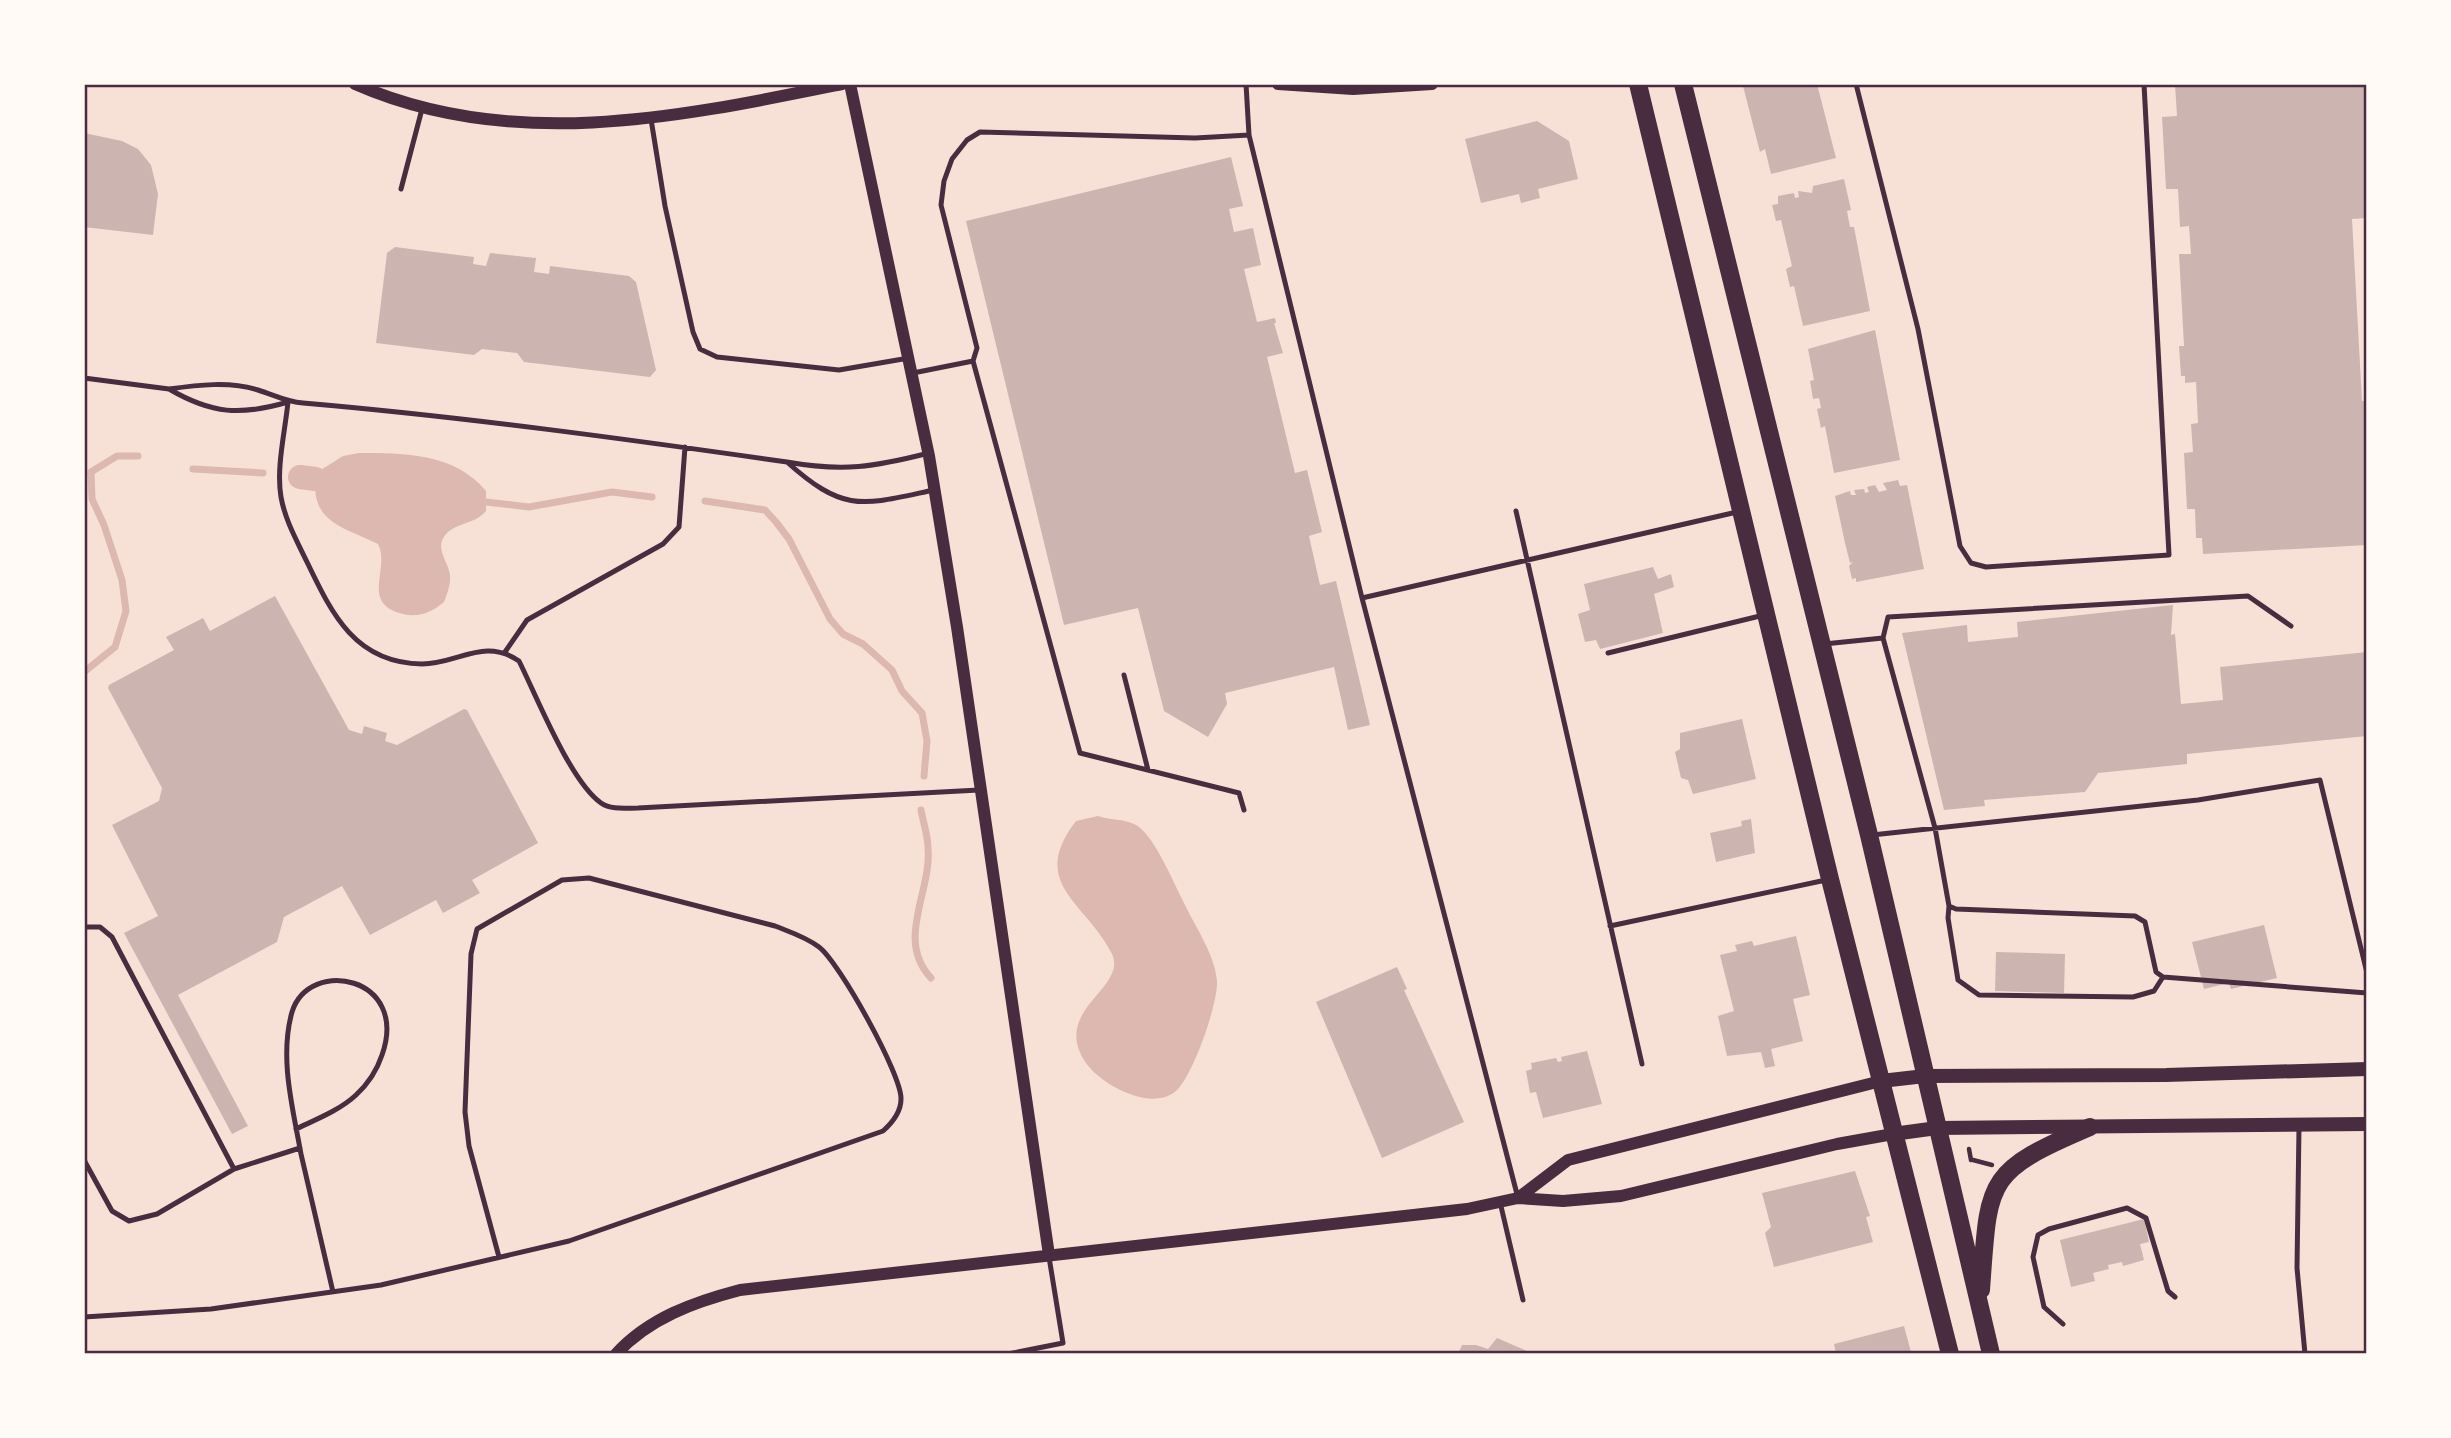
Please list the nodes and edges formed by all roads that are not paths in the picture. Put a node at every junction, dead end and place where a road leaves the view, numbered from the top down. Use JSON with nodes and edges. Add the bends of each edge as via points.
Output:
{"nodes":[{"id":1,"x":355,"y":84,"type":"edge"},
{"id":2,"x":842,"y":84,"type":"edge"},
{"id":3,"x":850,"y":84,"type":"edge"},
{"id":4,"x":1246,"y":84,"type":"edge"},
{"id":5,"x":1278,"y":84,"type":"edge"},
{"id":6,"x":1432,"y":84,"type":"edge"},
{"id":7,"x":1638,"y":84,"type":"edge"},
{"id":8,"x":1683,"y":84,"type":"edge"},
{"id":9,"x":1856,"y":84,"type":"edge"},
{"id":10,"x":2144,"y":84,"type":"edge"},
{"id":11,"x":422,"y":109,"type":"junction"},
{"id":12,"x":651,"y":119,"type":"junction"},
{"id":13,"x":1249,"y":135,"type":"junction"},
{"id":14,"x":401,"y":189,"type":"dead end"},
{"id":15,"x":909,"y":358,"type":"junction"},
{"id":16,"x":973,"y":361,"type":"junction"},
{"id":17,"x":912,"y":373,"type":"junction"},
{"id":18,"x":84,"y":378,"type":"edge"},
{"id":19,"x":169,"y":390,"type":"junction"},
{"id":20,"x":288,"y":402,"type":"junction"},
{"id":21,"x":685,"y":447,"type":"junction"},
{"id":22,"x":929,"y":453,"type":"junction"},
{"id":23,"x":787,"y":462,"type":"junction"},
{"id":24,"x":934,"y":490,"type":"junction"},
{"id":25,"x":1516,"y":511,"type":"dead end"},
{"id":26,"x":1743,"y":511,"type":"junction"},
{"id":27,"x":1526,"y":558,"type":"junction"},
{"id":28,"x":1362,"y":598,"type":"junction"},
{"id":29,"x":1767,"y":614,"type":"junction"},
{"id":30,"x":2291,"y":626,"type":"dead end"},
{"id":31,"x":1883,"y":638,"type":"junction"},
{"id":32,"x":1821,"y":645,"type":"junction"},
{"id":33,"x":505,"y":652,"type":"junction"},
{"id":34,"x":1608,"y":653,"type":"dead end"},
{"id":35,"x":1124,"y":675,"type":"dead end"},
{"id":36,"x":1147,"y":770,"type":"junction"},
{"id":37,"x":981,"y":790,"type":"junction"},
{"id":38,"x":1244,"y":810,"type":"dead end"},
{"id":39,"x":1935,"y":828,"type":"junction"},
{"id":40,"x":1869,"y":835,"type":"junction"},
{"id":41,"x":1829,"y":879,"type":"junction"},
{"id":42,"x":1949,"y":906,"type":"junction"},
{"id":43,"x":1610,"y":926,"type":"junction"},
{"id":44,"x":84,"y":927,"type":"edge"},
{"id":45,"x":2367,"y":973,"type":"edge"},
{"id":46,"x":2163,"y":977,"type":"junction"},
{"id":47,"x":2367,"y":993,"type":"edge"},
{"id":48,"x":1642,"y":1064,"type":"dead end"},
{"id":49,"x":2367,"y":1069,"type":"edge"},
{"id":50,"x":1925,"y":1076,"type":"junction"},
{"id":51,"x":1881,"y":1081,"type":"junction"},
{"id":52,"x":2367,"y":1124,"type":"edge"},
{"id":53,"x":2299,"y":1125,"type":"junction"},
{"id":54,"x":2090,"y":1127,"type":"junction"},
{"id":55,"x":1937,"y":1128,"type":"junction"},
{"id":56,"x":296,"y":1129,"type":"junction"},
{"id":57,"x":1893,"y":1134,"type":"junction"},
{"id":58,"x":300,"y":1148,"type":"junction"},
{"id":59,"x":84,"y":1160,"type":"edge"},
{"id":60,"x":234,"y":1168,"type":"junction"},
{"id":61,"x":1518,"y":1198,"type":"junction"},
{"id":62,"x":1500,"y":1202,"type":"junction"},
{"id":63,"x":1049,"y":1255,"type":"junction"},
{"id":64,"x":499,"y":1258,"type":"junction"},
{"id":65,"x":333,"y":1292,"type":"junction"},
{"id":66,"x":2175,"y":1297,"type":"dead end"},
{"id":67,"x":1523,"y":1300,"type":"dead end"},
{"id":68,"x":1980,"y":1308,"type":"junction"},
{"id":69,"x":84,"y":1317,"type":"edge"},
{"id":70,"x":2063,"y":1324,"type":"dead end"},
{"id":71,"x":616,"y":1354,"type":"edge"},
{"id":72,"x":1008,"y":1354,"type":"edge"},
{"id":73,"x":1950,"y":1354,"type":"edge"},
{"id":74,"x":1991,"y":1354,"type":"edge"},
{"id":75,"x":2305,"y":1354,"type":"edge"}],
"edges":[{"from":1,"to":11,"type":"street"},
{"from":2,"to":12,"type":"street"},
{"from":3,"to":15,"type":"street"},
{"from":4,"to":13,"type":"lane"},
{"from":5,"to":6,"type":"street","via":[[1353,89]]},
{"from":7,"to":26,"type":"main road"},
{"from":8,"to":32,"type":"main road"},
{"from":9,"to":10,"type":"lane","via":[[1918,329],[1960,546],[1971,563],[1986,567],[2169,555]]},
{"from":11,"to":12,"type":"street","via":[[502,123]]},
{"from":11,"to":14,"type":"lane"},
{"from":12,"to":15,"type":"lane","via":[[665,206],[700,349],[717,356],[839,370]]},
{"from":13,"to":16,"type":"lane","via":[[1195,138],[980,132],[967,140],[952,159],[941,205],[976,348]]},
{"from":13,"to":28,"type":"lane"},
{"from":15,"to":17,"type":"street"},
{"from":16,"to":17,"type":"lane"},
{"from":16,"to":36,"type":"lane","via":[[1080,753]]},
{"from":17,"to":22,"type":"street"},
{"from":18,"to":19,"type":"lane"},
{"from":19,"to":20,"type":"lane","via":[[235,386]]},
{"from":19,"to":20,"type":"lane","via":[[198,406],[235,411]]},
{"from":20,"to":21,"type":"lane"},
{"from":20,"to":33,"type":"lane","via":[[281,496],[289,524],[342,629],[368,650],[396,661],[424,664],[463,654]]},
{"from":21,"to":23,"type":"lane"},
{"from":21,"to":33,"type":"lane","via":[[679,527],[653,550],[527,620]]},
{"from":22,"to":23,"type":"lane","via":[[832,470]]},
{"from":22,"to":24,"type":"street"},
{"from":23,"to":24,"type":"lane","via":[[823,492],[844,501],[883,500]]},
{"from":24,"to":37,"type":"street"},
{"from":25,"to":27,"type":"lane"},
{"from":26,"to":27,"type":"lane"},
{"from":26,"to":29,"type":"main road"},
{"from":27,"to":28,"type":"lane"},
{"from":27,"to":43,"type":"lane"},
{"from":28,"to":61,"type":"lane"},
{"from":29,"to":34,"type":"lane"},
{"from":29,"to":41,"type":"main road"},
{"from":30,"to":31,"type":"lane","via":[[2248,596],[1888,617]]},
{"from":31,"to":32,"type":"lane"},
{"from":31,"to":39,"type":"lane"},
{"from":32,"to":40,"type":"main road"},
{"from":33,"to":37,"type":"lane","via":[[519,661],[582,785],[601,804],[613,808]]},
{"from":35,"to":36,"type":"lane"},
{"from":36,"to":38,"type":"lane","via":[[1239,793]]},
{"from":37,"to":63,"type":"street"},
{"from":39,"to":40,"type":"lane"},
{"from":39,"to":42,"type":"lane"},
{"from":39,"to":45,"type":"lane","via":[[2198,800],[2320,780]]},
{"from":40,"to":50,"type":"main road"},
{"from":41,"to":43,"type":"lane"},
{"from":41,"to":51,"type":"main road"},
{"from":42,"to":46,"type":"lane","via":[[2135,916],[2145,922],[2156,972]]},
{"from":42,"to":46,"type":"lane","via":[[1958,980],[1979,995],[2133,997],[2154,992]]},
{"from":43,"to":48,"type":"lane"},
{"from":44,"to":60,"type":"lane","via":[[100,927],[112,937]]},
{"from":46,"to":47,"type":"lane"},
{"from":49,"to":50,"type":"main road"},
{"from":50,"to":51,"type":"main road"},
{"from":50,"to":55,"type":"main road"},
{"from":51,"to":57,"type":"main road"},
{"from":51,"to":61,"type":"street","via":[[1568,1160]]},
{"from":52,"to":53,"type":"main road"},
{"from":53,"to":54,"type":"main road"},
{"from":53,"to":75,"type":"lane","via":[[2297,1268]]},
{"from":54,"to":55,"type":"main road"},
{"from":54,"to":68,"type":"main road","via":[[2022,1160],[1994,1189],[1987,1211]]},
{"from":55,"to":57,"type":"main road"},
{"from":55,"to":68,"type":"main road"},
{"from":56,"to":56,"type":"lane","via":[[288,1033],[298,998],[327,982],[349,982],[367,989],[386,1012],[386,1043],[378,1066],[356,1095]]},
{"from":56,"to":58,"type":"lane"},
{"from":57,"to":61,"type":"street","via":[[1621,1196],[1563,1201]]},
{"from":57,"to":73,"type":"main road"},
{"from":58,"to":60,"type":"lane"},
{"from":58,"to":65,"type":"lane"},
{"from":59,"to":60,"type":"lane","via":[[112,1211],[129,1221],[157,1214]]},
{"from":61,"to":62,"type":"street"},
{"from":62,"to":63,"type":"street"},
{"from":62,"to":67,"type":"lane"},
{"from":63,"to":71,"type":"street","via":[[740,1290],[675,1311]]},
{"from":63,"to":72,"type":"lane","via":[[1063,1343]]},
{"from":64,"to":64,"type":"lane","via":[[469,1146],[465,1112],[471,954],[477,929],[562,880],[589,878],[775,926],[804,938],[829,957],[895,1072],[900,1106],[883,1131],[569,1241]]},
{"from":64,"to":65,"type":"lane"},
{"from":65,"to":69,"type":"lane","via":[[211,1308]]},
{"from":66,"to":70,"type":"lane","via":[[2168,1291],[2147,1218],[2127,1208],[2038,1235],[2033,1257],[2044,1307]]},
{"from":68,"to":74,"type":"main road"}]}
